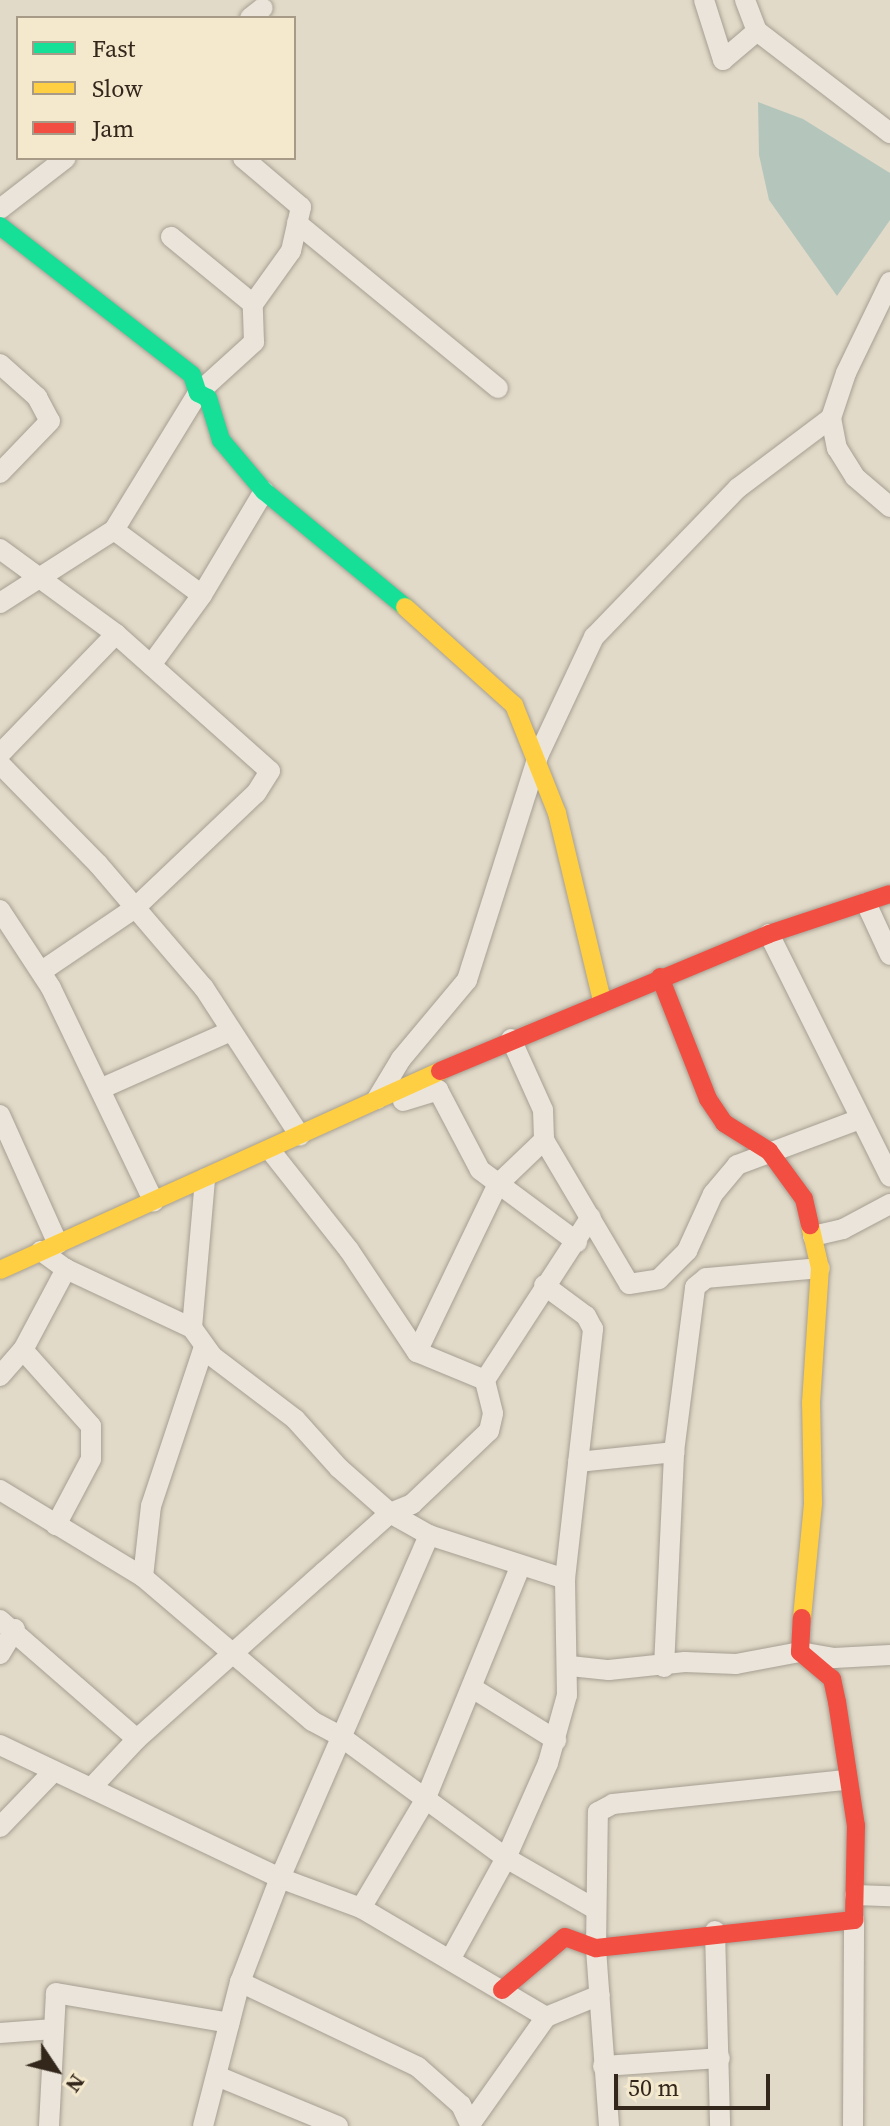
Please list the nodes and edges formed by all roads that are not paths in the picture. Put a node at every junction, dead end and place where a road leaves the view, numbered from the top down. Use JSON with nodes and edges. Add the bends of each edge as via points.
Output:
{"nodes":[{"id":1,"x":704,"y":0,"type":"edge"},
{"id":2,"x":745,"y":0,"type":"edge"},
{"id":3,"x":757,"y":31,"type":"junction"},
{"id":4,"x":890,"y":133,"type":"edge"},
{"id":5,"x":63,"y":160,"type":"edge"},
{"id":6,"x":245,"y":160,"type":"edge"},
{"id":7,"x":0,"y":209,"type":"edge"},
{"id":8,"x":297,"y":223,"type":"junction"},
{"id":9,"x":0,"y":226,"type":"edge"},
{"id":10,"x":171,"y":237,"type":"dead end"},
{"id":11,"x":890,"y":282,"type":"edge"},
{"id":12,"x":253,"y":304,"type":"junction"},
{"id":13,"x":0,"y":364,"type":"edge"},
{"id":14,"x":498,"y":388,"type":"dead end"},
{"id":15,"x":198,"y":393,"type":"junction"},
{"id":16,"x":831,"y":418,"type":"junction"},
{"id":17,"x":0,"y":473,"type":"edge"},
{"id":18,"x":264,"y":491,"type":"junction"},
{"id":19,"x":890,"y":507,"type":"edge"},
{"id":20,"x":114,"y":530,"type":"junction"},
{"id":21,"x":0,"y":549,"type":"edge"},
{"id":22,"x":39,"y":581,"type":"junction"},
{"id":23,"x":202,"y":595,"type":"junction"},
{"id":24,"x":0,"y":603,"type":"edge"},
{"id":25,"x":116,"y":634,"type":"junction"},
{"id":26,"x":151,"y":665,"type":"junction"},
{"id":27,"x":0,"y":754,"type":"edge"},
{"id":28,"x":538,"y":756,"type":"junction"},
{"id":29,"x":0,"y":764,"type":"edge"},
{"id":30,"x":890,"y":894,"type":"edge"},
{"id":31,"x":866,"y":903,"type":"junction"},
{"id":32,"x":135,"y":908,"type":"junction"},
{"id":33,"x":0,"y":910,"type":"edge"},
{"id":34,"x":769,"y":934,"type":"junction"},
{"id":35,"x":890,"y":955,"type":"edge"},
{"id":36,"x":42,"y":971,"type":"junction"},
{"id":37,"x":660,"y":977,"type":"junction"},
{"id":38,"x":602,"y":1001,"type":"junction"},
{"id":39,"x":231,"y":1031,"type":"junction"},
{"id":40,"x":511,"y":1039,"type":"junction"},
{"id":41,"x":100,"y":1089,"type":"junction"},
{"id":42,"x":375,"y":1102,"type":"junction"},
{"id":43,"x":0,"y":1115,"type":"edge"},
{"id":44,"x":337,"y":1119,"type":"junction"},
{"id":45,"x":860,"y":1119,"type":"junction"},
{"id":46,"x":300,"y":1136,"type":"junction"},
{"id":47,"x":544,"y":1140,"type":"junction"},
{"id":48,"x":270,"y":1150,"type":"junction"},
{"id":49,"x":769,"y":1151,"type":"junction"},
{"id":50,"x":890,"y":1177,"type":"edge"},
{"id":51,"x":205,"y":1179,"type":"junction"},
{"id":52,"x":498,"y":1184,"type":"junction"},
{"id":53,"x":154,"y":1202,"type":"junction"},
{"id":54,"x":890,"y":1204,"type":"edge"},
{"id":55,"x":591,"y":1217,"type":"junction"},
{"id":56,"x":813,"y":1236,"type":"junction"},
{"id":57,"x":577,"y":1242,"type":"junction"},
{"id":58,"x":49,"y":1248,"type":"junction"},
{"id":59,"x":820,"y":1268,"type":"junction"},
{"id":60,"x":66,"y":1269,"type":"junction"},
{"id":61,"x":0,"y":1270,"type":"edge"},
{"id":62,"x":544,"y":1285,"type":"junction"},
{"id":63,"x":192,"y":1328,"type":"junction"},
{"id":64,"x":204,"y":1347,"type":"junction"},
{"id":65,"x":23,"y":1350,"type":"junction"},
{"id":66,"x":417,"y":1352,"type":"junction"},
{"id":67,"x":0,"y":1376,"type":"edge"},
{"id":68,"x":485,"y":1380,"type":"junction"},
{"id":69,"x":674,"y":1452,"type":"junction"},
{"id":70,"x":578,"y":1462,"type":"junction"},
{"id":71,"x":0,"y":1490,"type":"edge"},
{"id":72,"x":390,"y":1513,"type":"junction"},
{"id":73,"x":56,"y":1525,"type":"junction"},
{"id":74,"x":429,"y":1535,"type":"junction"},
{"id":75,"x":520,"y":1567,"type":"junction"},
{"id":76,"x":143,"y":1577,"type":"junction"},
{"id":77,"x":565,"y":1579,"type":"junction"},
{"id":78,"x":8,"y":1625,"type":"edge"},
{"id":79,"x":800,"y":1652,"type":"junction"},
{"id":80,"x":0,"y":1654,"type":"edge"},
{"id":81,"x":890,"y":1655,"type":"edge"},
{"id":82,"x":233,"y":1657,"type":"junction"},
{"id":83,"x":570,"y":1666,"type":"junction"},
{"id":84,"x":664,"y":1667,"type":"junction"},
{"id":85,"x":474,"y":1689,"type":"junction"},
{"id":86,"x":340,"y":1736,"type":"junction"},
{"id":87,"x":137,"y":1739,"type":"junction"},
{"id":88,"x":556,"y":1740,"type":"junction"},
{"id":89,"x":0,"y":1745,"type":"edge"},
{"id":90,"x":52,"y":1773,"type":"junction"},
{"id":91,"x":846,"y":1780,"type":"junction"},
{"id":92,"x":93,"y":1786,"type":"junction"},
{"id":93,"x":425,"y":1800,"type":"junction"},
{"id":94,"x":0,"y":1827,"type":"edge"},
{"id":95,"x":506,"y":1858,"type":"junction"},
{"id":96,"x":280,"y":1878,"type":"junction"},
{"id":97,"x":855,"y":1895,"type":"junction"},
{"id":98,"x":890,"y":1896,"type":"edge"},
{"id":99,"x":361,"y":1908,"type":"junction"},
{"id":100,"x":595,"y":1909,"type":"junction"},
{"id":101,"x":854,"y":1920,"type":"junction"},
{"id":102,"x":715,"y":1931,"type":"junction"},
{"id":103,"x":596,"y":1948,"type":"junction"},
{"id":104,"x":451,"y":1958,"type":"junction"},
{"id":105,"x":240,"y":1982,"type":"junction"},
{"id":106,"x":502,"y":1990,"type":"junction"},
{"id":107,"x":600,"y":1995,"type":"junction"},
{"id":108,"x":546,"y":2017,"type":"junction"},
{"id":109,"x":229,"y":2023,"type":"junction"},
{"id":110,"x":54,"y":2029,"type":"junction"},
{"id":111,"x":0,"y":2033,"type":"edge"},
{"id":112,"x":720,"y":2058,"type":"junction"},
{"id":113,"x":603,"y":2066,"type":"junction"},
{"id":114,"x":217,"y":2076,"type":"junction"},
{"id":115,"x":471,"y":2124,"type":"edge"},
{"id":116,"x":49,"y":2126,"type":"edge"},
{"id":117,"x":203,"y":2126,"type":"edge"},
{"id":118,"x":338,"y":2126,"type":"edge"},
{"id":119,"x":609,"y":2126,"type":"edge"},
{"id":120,"x":720,"y":2126,"type":"edge"},
{"id":121,"x":853,"y":2126,"type":"edge"}],
"edges":[{"from":1,"to":3,"type":"street","via":[[723,60]]},
{"from":2,"to":3,"type":"street"},
{"from":3,"to":4,"type":"street"},
{"from":5,"to":7,"type":"street"},
{"from":6,"to":8,"type":"street","via":[[301,207]]},
{"from":8,"to":12,"type":"street","via":[[291,251]]},
{"from":8,"to":14,"type":"street"},
{"from":9,"to":15,"type":"street","via":[[192,375]]},
{"from":10,"to":12,"type":"street"},
{"from":11,"to":16,"type":"street","via":[[846,373]]},
{"from":12,"to":15,"type":"street","via":[[254,342]]},
{"from":13,"to":17,"type":"street","via":[[37,397],[50,421]]},
{"from":15,"to":18,"type":"street","via":[[208,398],[221,440]]},
{"from":15,"to":20,"type":"street"},
{"from":16,"to":19,"type":"street","via":[[837,448],[855,477]]},
{"from":16,"to":28,"type":"street","via":[[738,488],[594,637]]},
{"from":18,"to":23,"type":"street"},
{"from":18,"to":28,"type":"street","via":[[475,665],[514,705]]},
{"from":20,"to":22,"type":"street"},
{"from":20,"to":23,"type":"street"},
{"from":21,"to":22,"type":"street"},
{"from":22,"to":24,"type":"street"},
{"from":22,"to":25,"type":"street"},
{"from":23,"to":26,"type":"street"},
{"from":25,"to":26,"type":"street"},
{"from":25,"to":27,"type":"street"},
{"from":26,"to":32,"type":"street","via":[[270,771],[256,793]]},
{"from":28,"to":38,"type":"street"},
{"from":28,"to":42,"type":"street","via":[[467,980],[401,1059]]},
{"from":29,"to":32,"type":"street"},
{"from":30,"to":31,"type":"street"},
{"from":31,"to":34,"type":"street"},
{"from":31,"to":35,"type":"street"},
{"from":32,"to":36,"type":"street"},
{"from":32,"to":39,"type":"street","via":[[204,988]]},
{"from":33,"to":36,"type":"street"},
{"from":34,"to":37,"type":"street"},
{"from":34,"to":45,"type":"street"},
{"from":36,"to":41,"type":"street"},
{"from":37,"to":38,"type":"street"},
{"from":37,"to":49,"type":"street","via":[[708,1099],[724,1123]]},
{"from":38,"to":40,"type":"street"},
{"from":39,"to":41,"type":"street"},
{"from":39,"to":46,"type":"street"},
{"from":40,"to":42,"type":"street"},
{"from":40,"to":47,"type":"street","via":[[543,1110]]},
{"from":41,"to":53,"type":"street"},
{"from":42,"to":44,"type":"street"},
{"from":43,"to":58,"type":"street"},
{"from":44,"to":46,"type":"street"},
{"from":44,"to":52,"type":"street","via":[[438,1090],[480,1170]]},
{"from":45,"to":49,"type":"street"},
{"from":45,"to":50,"type":"street"},
{"from":46,"to":48,"type":"street"},
{"from":47,"to":52,"type":"street"},
{"from":47,"to":55,"type":"street"},
{"from":48,"to":51,"type":"street"},
{"from":48,"to":66,"type":"street","via":[[349,1250]]},
{"from":49,"to":55,"type":"street","via":[[737,1165],[721,1181],[692,1244],[659,1279],[644,1286],[629,1284]]},
{"from":49,"to":56,"type":"street","via":[[804,1199]]},
{"from":51,"to":53,"type":"street"},
{"from":51,"to":63,"type":"street"},
{"from":52,"to":57,"type":"street"},
{"from":52,"to":66,"type":"street"},
{"from":53,"to":58,"type":"street"},
{"from":54,"to":56,"type":"street","via":[[843,1229]]},
{"from":55,"to":57,"type":"street"},
{"from":56,"to":59,"type":"street"},
{"from":57,"to":62,"type":"street"},
{"from":58,"to":60,"type":"street"},
{"from":58,"to":61,"type":"street"},
{"from":59,"to":69,"type":"street","via":[[706,1278],[695,1287]]},
{"from":59,"to":79,"type":"street","via":[[811,1403],[813,1503]]},
{"from":60,"to":63,"type":"street"},
{"from":60,"to":65,"type":"street"},
{"from":62,"to":68,"type":"street"},
{"from":62,"to":70,"type":"street","via":[[586,1316],[593,1329]]},
{"from":63,"to":64,"type":"street"},
{"from":64,"to":72,"type":"street","via":[[295,1419]]},
{"from":64,"to":76,"type":"street","via":[[151,1506]]},
{"from":65,"to":67,"type":"street"},
{"from":65,"to":73,"type":"street","via":[[91,1426],[91,1459]]},
{"from":66,"to":68,"type":"street"},
{"from":68,"to":72,"type":"street","via":[[493,1413],[489,1431],[412,1504]]},
{"from":69,"to":70,"type":"street"},
{"from":69,"to":84,"type":"street"},
{"from":70,"to":77,"type":"street"},
{"from":71,"to":73,"type":"street"},
{"from":72,"to":74,"type":"street"},
{"from":72,"to":82,"type":"street"},
{"from":73,"to":76,"type":"street"},
{"from":74,"to":75,"type":"street"},
{"from":74,"to":86,"type":"street"},
{"from":75,"to":77,"type":"street"},
{"from":75,"to":85,"type":"street"},
{"from":76,"to":82,"type":"street"},
{"from":77,"to":83,"type":"street"},
{"from":78,"to":80,"type":"street"},
{"from":78,"to":87,"type":"street"},
{"from":79,"to":81,"type":"street","via":[[834,1658]]},
{"from":79,"to":84,"type":"street","via":[[736,1664],[685,1662]]},
{"from":79,"to":91,"type":"street","via":[[832,1679]]},
{"from":82,"to":86,"type":"street","via":[[312,1721]]},
{"from":82,"to":87,"type":"street"},
{"from":83,"to":84,"type":"street"},
{"from":83,"to":88,"type":"street"},
{"from":85,"to":88,"type":"street"},
{"from":85,"to":93,"type":"street"},
{"from":86,"to":93,"type":"street"},
{"from":86,"to":96,"type":"street"},
{"from":87,"to":92,"type":"street"},
{"from":88,"to":95,"type":"street"},
{"from":89,"to":90,"type":"street"},
{"from":90,"to":92,"type":"street"},
{"from":90,"to":94,"type":"street"},
{"from":91,"to":97,"type":"street","via":[[856,1826]]},
{"from":91,"to":100,"type":"street","via":[[604,1807],[594,1822]]},
{"from":92,"to":96,"type":"street"},
{"from":93,"to":95,"type":"street"},
{"from":93,"to":99,"type":"street"},
{"from":95,"to":100,"type":"street"},
{"from":95,"to":104,"type":"street"},
{"from":96,"to":99,"type":"street"},
{"from":96,"to":105,"type":"street"},
{"from":97,"to":98,"type":"street"},
{"from":97,"to":101,"type":"street"},
{"from":99,"to":104,"type":"street"},
{"from":100,"to":103,"type":"street"},
{"from":101,"to":102,"type":"street"},
{"from":101,"to":121,"type":"street"},
{"from":102,"to":103,"type":"street"},
{"from":102,"to":112,"type":"street"},
{"from":103,"to":106,"type":"street","via":[[565,1937]]},
{"from":103,"to":107,"type":"street"},
{"from":104,"to":106,"type":"street"},
{"from":105,"to":109,"type":"street"},
{"from":105,"to":115,"type":"street","via":[[418,2067],[461,2105]]},
{"from":106,"to":108,"type":"street"},
{"from":107,"to":108,"type":"street"},
{"from":107,"to":113,"type":"street"},
{"from":108,"to":115,"type":"street"},
{"from":109,"to":110,"type":"street","via":[[56,1993]]},
{"from":109,"to":114,"type":"street"},
{"from":110,"to":111,"type":"street"},
{"from":110,"to":116,"type":"street"},
{"from":112,"to":113,"type":"street"},
{"from":112,"to":120,"type":"street"},
{"from":113,"to":119,"type":"street"},
{"from":114,"to":117,"type":"street"},
{"from":114,"to":118,"type":"street"}]}
